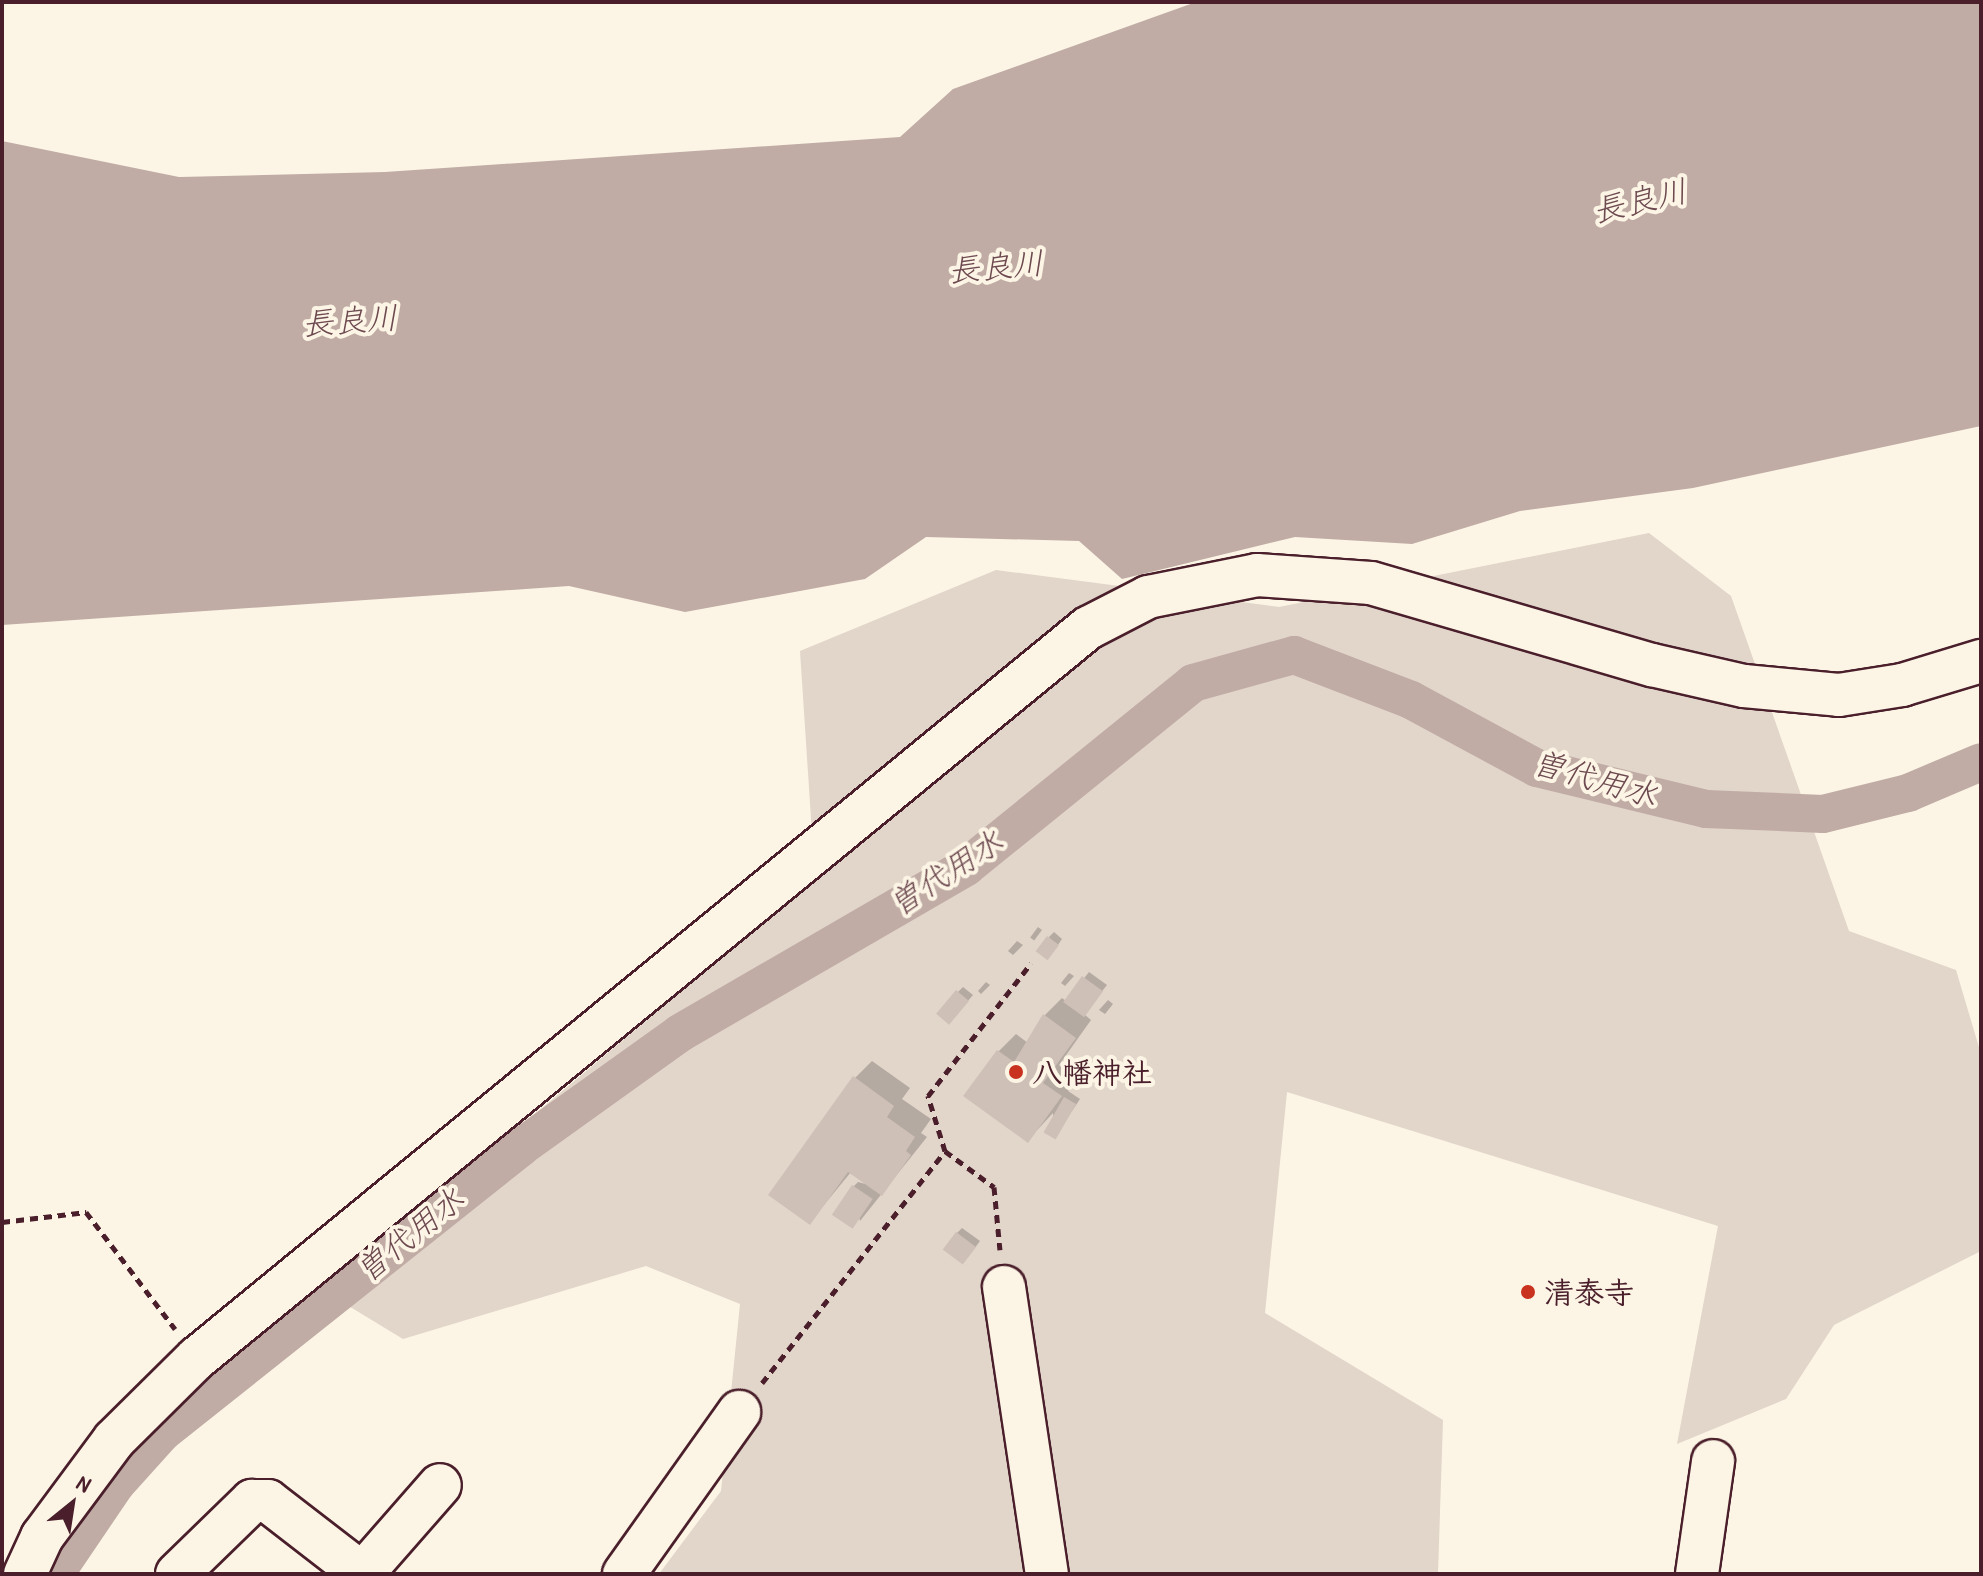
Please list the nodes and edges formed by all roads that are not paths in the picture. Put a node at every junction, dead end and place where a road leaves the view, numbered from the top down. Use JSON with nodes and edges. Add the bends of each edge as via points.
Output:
{"nodes":[{"id":1,"x":1981,"y":661,"type":"edge"},
{"id":2,"x":1004,"y":1287,"type":"road end"},
{"id":3,"x":739,"y":1412,"type":"road end"},
{"id":4,"x":1713,"y":1461,"type":"dead end"},
{"id":5,"x":440,"y":1485,"type":"dead end"},
{"id":6,"x":25,"y":1574,"type":"edge"},
{"id":7,"x":177,"y":1574,"type":"edge"},
{"id":8,"x":362,"y":1574,"type":"edge"},
{"id":9,"x":624,"y":1574,"type":"edge"},
{"id":10,"x":1047,"y":1574,"type":"edge"},
{"id":11,"x":1697,"y":1574,"type":"edge"}],
"edges":[{"from":1,"to":6,"type":"street","via":[[1902,685],[1839,695],[1744,686],[1652,665],[1371,583],[1257,575],[1148,597],[1088,628],[197,1358],[114,1440],[42,1537]]},
{"from":2,"to":10,"type":"street"},
{"from":3,"to":9,"type":"street"},
{"from":4,"to":11,"type":"street"},
{"from":5,"to":8,"type":"street"},
{"from":7,"to":8,"type":"street","via":[[252,1501],[268,1501]]}]}
